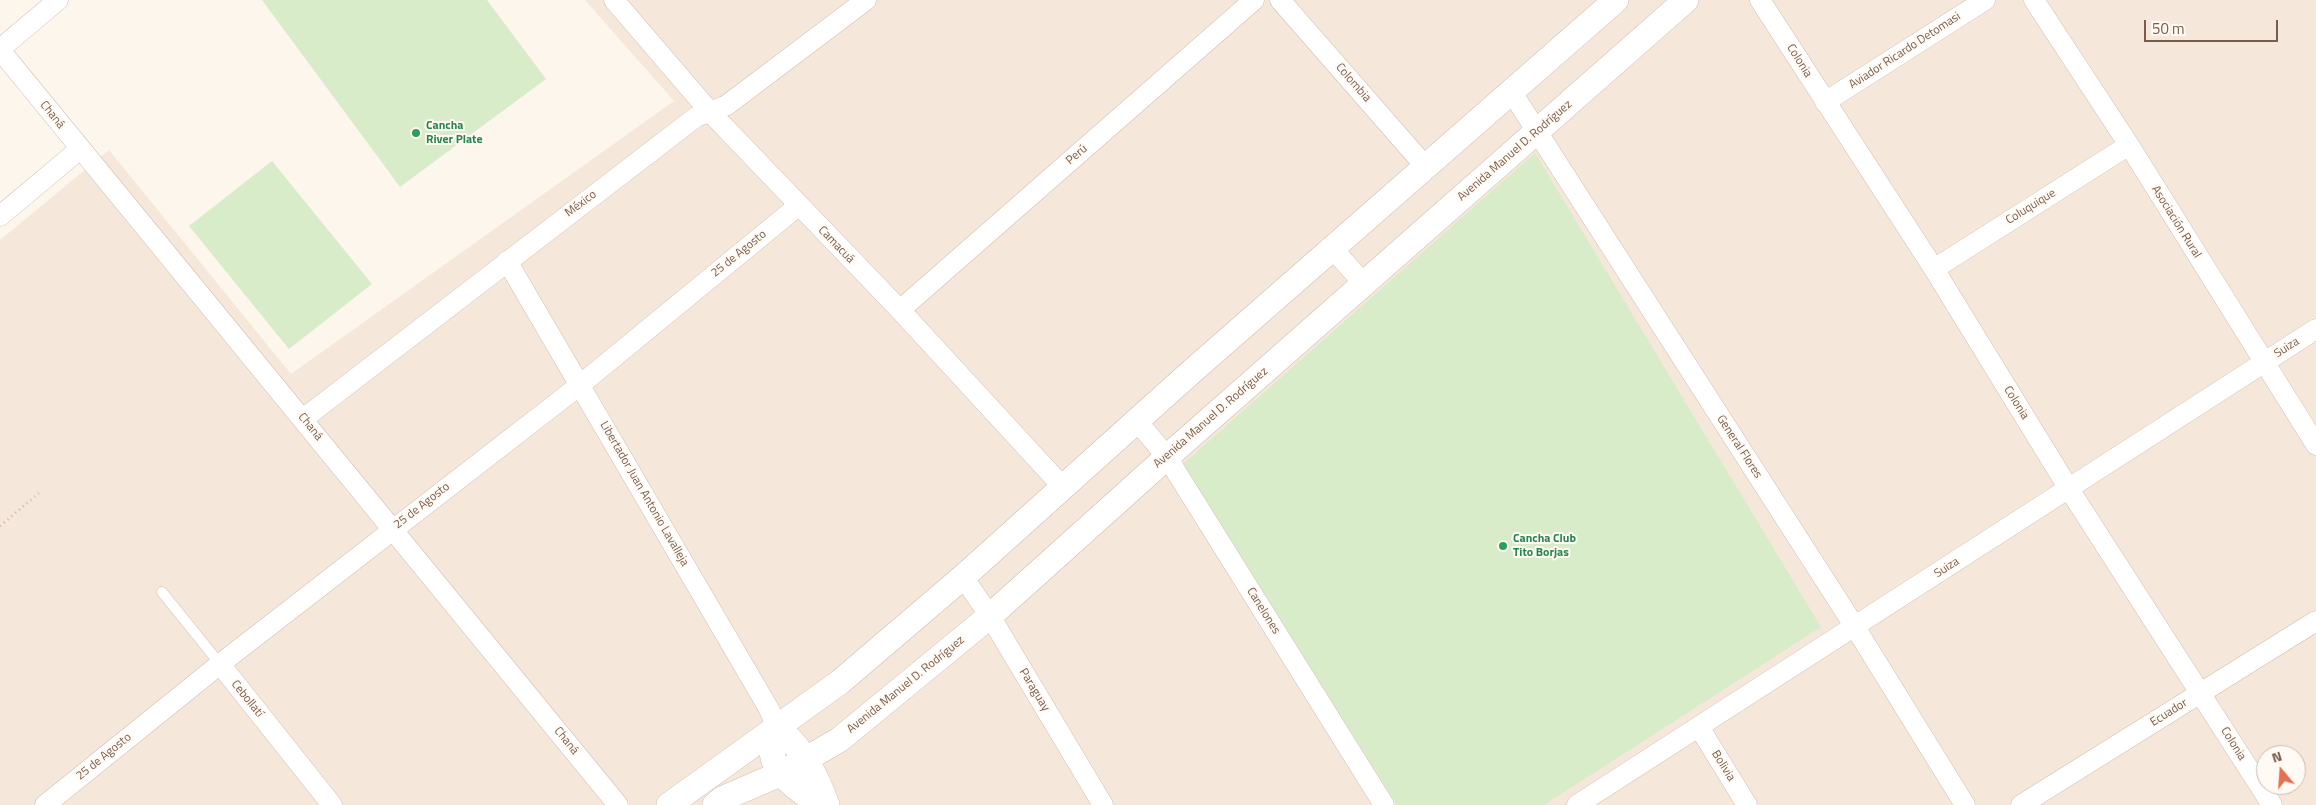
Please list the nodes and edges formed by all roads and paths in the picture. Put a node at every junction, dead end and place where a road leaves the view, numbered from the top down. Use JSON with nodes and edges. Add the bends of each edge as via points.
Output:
{"nodes":[{"id":1,"x":58,"y":0,"type":"edge"},
{"id":2,"x":614,"y":0,"type":"edge"},
{"id":3,"x":866,"y":0,"type":"edge"},
{"id":4,"x":1254,"y":0,"type":"edge"},
{"id":5,"x":1280,"y":0,"type":"edge"},
{"id":6,"x":1616,"y":0,"type":"edge"},
{"id":7,"x":1686,"y":0,"type":"edge"},
{"id":8,"x":1760,"y":0,"type":"edge"},
{"id":9,"x":1985,"y":0,"type":"edge"},
{"id":10,"x":2034,"y":0,"type":"edge"},
{"id":11,"x":0,"y":49,"type":"edge"},
{"id":12,"x":1511,"y":91,"type":"junction"},
{"id":13,"x":1825,"y":102,"type":"junction"},
{"id":14,"x":710,"y":112,"type":"junction"},
{"id":15,"x":1537,"y":132,"type":"junction"},
{"id":16,"x":2129,"y":146,"type":"junction"},
{"id":17,"x":80,"y":149,"type":"junction"},
{"id":18,"x":1426,"y":166,"type":"junction"},
{"id":19,"x":798,"y":206,"type":"junction"},
{"id":20,"x":0,"y":216,"type":"edge"},
{"id":21,"x":1332,"y":248,"type":"junction"},
{"id":22,"x":507,"y":261,"type":"junction"},
{"id":23,"x":1934,"y":270,"type":"junction"},
{"id":24,"x":1364,"y":284,"type":"junction"},
{"id":25,"x":900,"y":310,"type":"junction"},
{"id":26,"x":2316,"y":329,"type":"edge"},
{"id":27,"x":2264,"y":363,"type":"junction"},
{"id":28,"x":580,"y":385,"type":"junction"},
{"id":29,"x":303,"y":419,"type":"junction"},
{"id":30,"x":1137,"y":420,"type":"junction"},
{"id":31,"x":2316,"y":445,"type":"edge"},
{"id":32,"x":1167,"y":456,"type":"junction"},
{"id":33,"x":1062,"y":486,"type":"junction"},
{"id":34,"x":2069,"y":489,"type":"junction"},
{"id":35,"x":38,"y":493,"type":"dead end"},
{"id":36,"x":0,"y":526,"type":"edge"},
{"id":37,"x":392,"y":530,"type":"junction"},
{"id":38,"x":962,"y":576,"type":"junction"},
{"id":39,"x":162,"y":592,"type":"dead end"},
{"id":40,"x":990,"y":616,"type":"junction"},
{"id":41,"x":2316,"y":621,"type":"edge"},
{"id":42,"x":1855,"y":627,"type":"junction"},
{"id":43,"x":220,"y":664,"type":"junction"},
{"id":44,"x":2201,"y":693,"type":"junction"},
{"id":45,"x":1698,"y":727,"type":"junction"},
{"id":46,"x":777,"y":728,"type":"junction"},
{"id":47,"x":805,"y":760,"type":"junction"},
{"id":48,"x":782,"y":773,"type":"junction"},
{"id":49,"x":45,"y":805,"type":"edge"},
{"id":50,"x":332,"y":805,"type":"edge"},
{"id":51,"x":618,"y":805,"type":"edge"},
{"id":52,"x":669,"y":805,"type":"edge"},
{"id":53,"x":715,"y":805,"type":"edge"},
{"id":54,"x":821,"y":805,"type":"edge"},
{"id":55,"x":827,"y":805,"type":"edge"},
{"id":56,"x":1103,"y":805,"type":"edge"},
{"id":57,"x":1384,"y":805,"type":"edge"},
{"id":58,"x":1577,"y":805,"type":"edge"},
{"id":59,"x":1747,"y":805,"type":"edge"},
{"id":60,"x":1965,"y":805,"type":"edge"},
{"id":61,"x":2021,"y":805,"type":"edge"},
{"id":62,"x":2272,"y":805,"type":"edge"}],
"edges":[{"from":1,"to":11,"type":"street"},
{"from":2,"to":14,"type":"street","name":"Camacuá"},
{"from":3,"to":14,"type":"street","name":"México","via":[[727,105]]},
{"from":4,"to":25,"type":"street","name":"Perú"},
{"from":5,"to":18,"type":"street","name":"Colombia"},
{"from":6,"to":12,"type":"street"},
{"from":7,"to":15,"type":"street","name":"Avenida Manuel D. Rodríguez"},
{"from":8,"to":13,"type":"street","name":"Colonia"},
{"from":9,"to":13,"type":"street","name":"Aviador Ricardo Detomasi"},
{"from":10,"to":16,"type":"street","name":"Asociación Rural"},
{"from":11,"to":17,"type":"street","name":"Chaná"},
{"from":12,"to":15,"type":"street","name":"General Flores"},
{"from":12,"to":18,"type":"street"},
{"from":13,"to":23,"type":"street","name":"Colonia"},
{"from":14,"to":19,"type":"street","name":"Camacuá"},
{"from":14,"to":22,"type":"street","name":"México","via":[[696,117]]},
{"from":15,"to":24,"type":"street","name":"Avenida Manuel D. Rodríguez"},
{"from":15,"to":42,"type":"street","name":"General Flores"},
{"from":16,"to":23,"type":"street","name":"Coluquique"},
{"from":16,"to":27,"type":"street","name":"Asociación Rural"},
{"from":17,"to":20,"type":"street"},
{"from":17,"to":29,"type":"street","name":"Chaná"},
{"from":18,"to":21,"type":"street"},
{"from":19,"to":25,"type":"street","name":"Camacuá"},
{"from":19,"to":28,"type":"street","name":"25 de Agosto"},
{"from":21,"to":24,"type":"street"},
{"from":21,"to":30,"type":"street"},
{"from":22,"to":28,"type":"street","name":"Libertador Juan Antonio Lavalleja"},
{"from":22,"to":29,"type":"street","name":"México"},
{"from":23,"to":34,"type":"street","name":"Colonia"},
{"from":24,"to":32,"type":"street","name":"Avenida Manuel D. Rodríguez"},
{"from":25,"to":33,"type":"street","name":"Camacuá"},
{"from":26,"to":27,"type":"street","name":"Suiza"},
{"from":27,"to":31,"type":"street","name":"Asociación Rural"},
{"from":27,"to":34,"type":"street","name":"Suiza"},
{"from":28,"to":37,"type":"street","name":"25 de Agosto"},
{"from":28,"to":46,"type":"street","name":"Libertador Juan Antonio Lavalleja","via":[[769,709]]},
{"from":29,"to":37,"type":"street","name":"Chaná"},
{"from":30,"to":32,"type":"street","name":"Canelones"},
{"from":30,"to":33,"type":"street"},
{"from":32,"to":40,"type":"street","name":"Avenida Manuel D. Rodríguez"},
{"from":32,"to":57,"type":"street","name":"Canelones"},
{"from":33,"to":38,"type":"street"},
{"from":34,"to":42,"type":"street","name":"Suiza"},
{"from":34,"to":44,"type":"street","name":"Colonia"},
{"from":35,"to":36,"type":"path"},
{"from":37,"to":43,"type":"street","name":"25 de Agosto"},
{"from":37,"to":51,"type":"street","name":"Chaná"},
{"from":38,"to":40,"type":"street","name":"Paraguay"},
{"from":38,"to":46,"type":"street","via":[[840,682]]},
{"from":39,"to":43,"type":"lane","name":"Cebollatí"},
{"from":40,"to":47,"type":"street","name":"Avenida Manuel D. Rodríguez","via":[[839,740]]},
{"from":40,"to":56,"type":"street","name":"Paraguay"},
{"from":41,"to":44,"type":"street","name":"Ecuador"},
{"from":42,"to":45,"type":"street","name":"Suiza"},
{"from":42,"to":60,"type":"street","name":"General Flores"},
{"from":43,"to":49,"type":"street","name":"25 de Agosto"},
{"from":43,"to":50,"type":"street","name":"Cebollatí"},
{"from":44,"to":61,"type":"street","name":"Ecuador"},
{"from":44,"to":62,"type":"street","name":"Colonia"},
{"from":45,"to":58,"type":"street","name":"Suiza"},
{"from":45,"to":59,"type":"street","name":"Bolivia"},
{"from":46,"to":47,"type":"street","name":"Libertador Juan Antonio Lavalleja","via":[[787,735]]},
{"from":46,"to":48,"type":"street","via":[[772,754]]},
{"from":46,"to":52,"type":"street"},
{"from":47,"to":48,"type":"street","name":"Avenida Manuel D. Rodríguez"},
{"from":47,"to":55,"type":"street","name":"Libertador Juan Antonio Lavalleja"},
{"from":48,"to":53,"type":"street","name":"Avenida Manuel D. Rodríguez"},
{"from":48,"to":54,"type":"street"}]}
